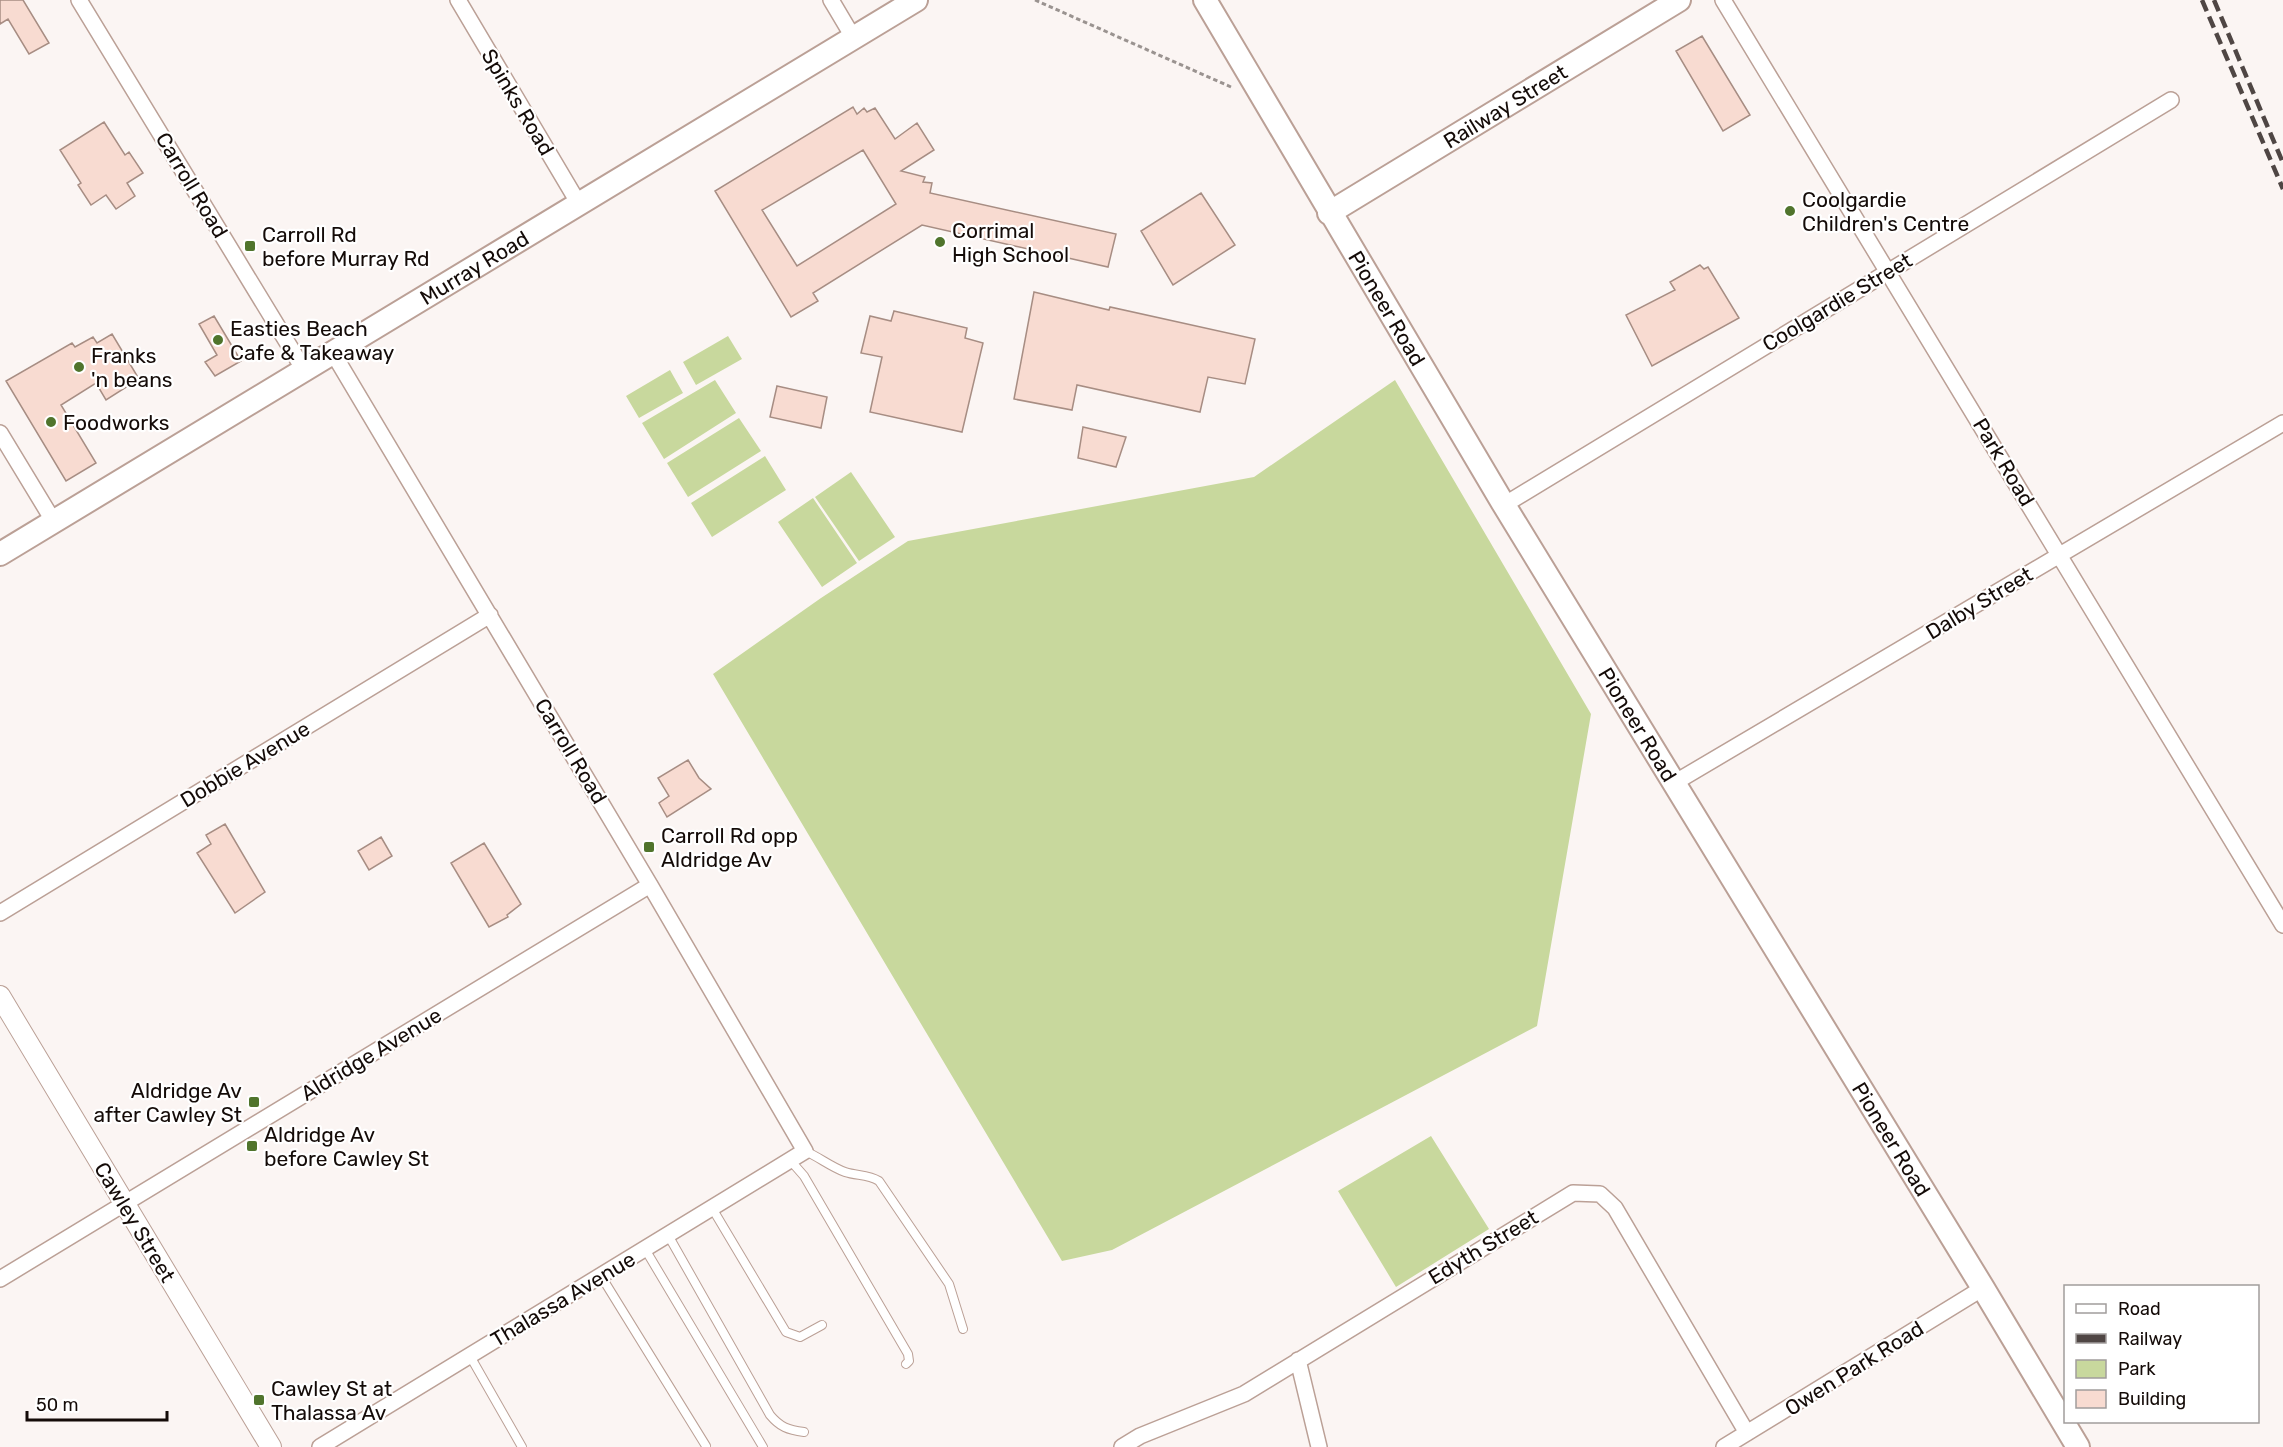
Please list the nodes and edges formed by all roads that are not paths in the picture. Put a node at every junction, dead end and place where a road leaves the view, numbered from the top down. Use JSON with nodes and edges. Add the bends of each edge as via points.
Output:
{"nodes":[{"id":1,"x":79,"y":0,"type":"edge"},
{"id":2,"x":458,"y":0,"type":"edge"},
{"id":3,"x":831,"y":0,"type":"edge"},
{"id":4,"x":916,"y":0,"type":"edge"},
{"id":5,"x":1205,"y":0,"type":"edge"},
{"id":6,"x":1679,"y":0,"type":"edge"},
{"id":7,"x":1724,"y":0,"type":"edge"},
{"id":8,"x":853,"y":37,"type":"junction"},
{"id":9,"x":2171,"y":100,"type":"dead end"},
{"id":10,"x":579,"y":204,"type":"junction"},
{"id":11,"x":1329,"y":213,"type":"junction"},
{"id":12,"x":1888,"y":270,"type":"junction"},
{"id":13,"x":333,"y":353,"type":"junction"},
{"id":14,"x":304,"y":370,"type":"junction"},
{"id":15,"x":2283,"y":423,"type":"edge"},
{"id":16,"x":0,"y":433,"type":"edge"},
{"id":17,"x":1504,"y":506,"type":"junction"},
{"id":18,"x":54,"y":522,"type":"junction"},
{"id":19,"x":0,"y":554,"type":"edge"},
{"id":20,"x":2061,"y":555,"type":"junction"},
{"id":21,"x":490,"y":615,"type":"junction"},
{"id":22,"x":1674,"y":783,"type":"junction"},
{"id":23,"x":650,"y":885,"type":"junction"},
{"id":24,"x":0,"y":913,"type":"edge"},
{"id":25,"x":2283,"y":925,"type":"edge"},
{"id":26,"x":0,"y":996,"type":"edge"},
{"id":27,"x":805,"y":1151,"type":"junction"},
{"id":28,"x":790,"y":1160,"type":"junction"},
{"id":29,"x":124,"y":1204,"type":"junction"},
{"id":30,"x":712,"y":1208,"type":"junction"},
{"id":31,"x":668,"y":1235,"type":"junction"},
{"id":32,"x":645,"y":1249,"type":"junction"},
{"id":33,"x":601,"y":1276,"type":"junction"},
{"id":34,"x":0,"y":1279,"type":"edge"},
{"id":35,"x":1983,"y":1288,"type":"junction"},
{"id":36,"x":822,"y":1325,"type":"dead end"},
{"id":37,"x":963,"y":1329,"type":"dead end"},
{"id":38,"x":470,"y":1356,"type":"junction"},
{"id":39,"x":1298,"y":1360,"type":"junction"},
{"id":40,"x":906,"y":1364,"type":"dead end"},
{"id":41,"x":804,"y":1432,"type":"dead end"},
{"id":42,"x":1747,"y":1433,"type":"junction"},
{"id":43,"x":706,"y":1446,"type":"edge"},
{"id":44,"x":271,"y":1447,"type":"edge"},
{"id":45,"x":320,"y":1447,"type":"edge"},
{"id":46,"x":522,"y":1447,"type":"edge"},
{"id":47,"x":763,"y":1447,"type":"edge"},
{"id":48,"x":1122,"y":1447,"type":"edge"},
{"id":49,"x":1319,"y":1447,"type":"edge"},
{"id":50,"x":1724,"y":1447,"type":"edge"},
{"id":51,"x":2078,"y":1447,"type":"edge"}],
"edges":[{"from":1,"to":14,"type":"street","name":"Carroll Road"},
{"from":2,"to":10,"type":"street","name":"Spinks Road"},
{"from":3,"to":8,"type":"street"},
{"from":4,"to":8,"type":"main road","name":"Murray Road"},
{"from":5,"to":11,"type":"main road","name":"Pioneer Road"},
{"from":6,"to":11,"type":"main road","name":"Railway Street"},
{"from":7,"to":12,"type":"street","name":"Park Road"},
{"from":8,"to":10,"type":"main road","name":"Murray Road"},
{"from":9,"to":12,"type":"street","name":"Coolgardie Street"},
{"from":10,"to":13,"type":"main road","name":"Murray Road"},
{"from":11,"to":17,"type":"main road","name":"Pioneer Road"},
{"from":12,"to":17,"type":"street","name":"Coolgardie Street"},
{"from":12,"to":20,"type":"street","name":"Park Road"},
{"from":13,"to":14,"type":"main road","name":"Murray Road"},
{"from":13,"to":21,"type":"street","name":"Carroll Road"},
{"from":14,"to":18,"type":"main road","name":"Murray Road"},
{"from":15,"to":20,"type":"street","name":"Dalby Street"},
{"from":16,"to":18,"type":"street"},
{"from":17,"to":22,"type":"main road","name":"Pioneer Road"},
{"from":18,"to":19,"type":"main road","name":"Murray Road"},
{"from":20,"to":22,"type":"street","name":"Dalby Street"},
{"from":20,"to":25,"type":"street","name":"Park Road"},
{"from":21,"to":23,"type":"street","name":"Carroll Road"},
{"from":21,"to":24,"type":"street","name":"Dobbie Avenue"},
{"from":22,"to":35,"type":"main road","name":"Pioneer Road"},
{"from":23,"to":27,"type":"street","name":"Carroll Road"},
{"from":23,"to":29,"type":"street","name":"Aldridge Avenue"},
{"from":26,"to":29,"type":"street","name":"Cawley Street"},
{"from":27,"to":28,"type":"street","name":"Thalassa Avenue"},
{"from":27,"to":37,"type":"lane","via":[[844,1172],[879,1180],[949,1284]]},
{"from":28,"to":30,"type":"street","name":"Thalassa Avenue"},
{"from":28,"to":40,"type":"lane","via":[[804,1176],[887,1316],[908,1354]]},
{"from":29,"to":34,"type":"street","name":"Aldridge Avenue"},
{"from":29,"to":44,"type":"street","name":"Cawley Street"},
{"from":30,"to":31,"type":"street","name":"Thalassa Avenue"},
{"from":30,"to":36,"type":"lane","via":[[786,1332],[800,1337]]},
{"from":31,"to":32,"type":"street","name":"Thalassa Avenue"},
{"from":31,"to":41,"type":"lane","via":[[770,1415],[779,1425]]},
{"from":32,"to":33,"type":"street","name":"Thalassa Avenue"},
{"from":32,"to":47,"type":"lane"},
{"from":33,"to":38,"type":"street","name":"Thalassa Avenue"},
{"from":33,"to":43,"type":"lane"},
{"from":35,"to":42,"type":"street","name":"Owen Park Road"},
{"from":35,"to":51,"type":"main road","name":"Pioneer Road"},
{"from":38,"to":45,"type":"street","name":"Thalassa Avenue"},
{"from":38,"to":46,"type":"lane"},
{"from":39,"to":42,"type":"street","name":"Edyth Street","via":[[1573,1192],[1600,1194],[1615,1208]]},
{"from":39,"to":48,"type":"street","name":"Edyth Street","via":[[1244,1394]]},
{"from":39,"to":49,"type":"street"},
{"from":42,"to":50,"type":"street","name":"Owen Park Road"}]}
